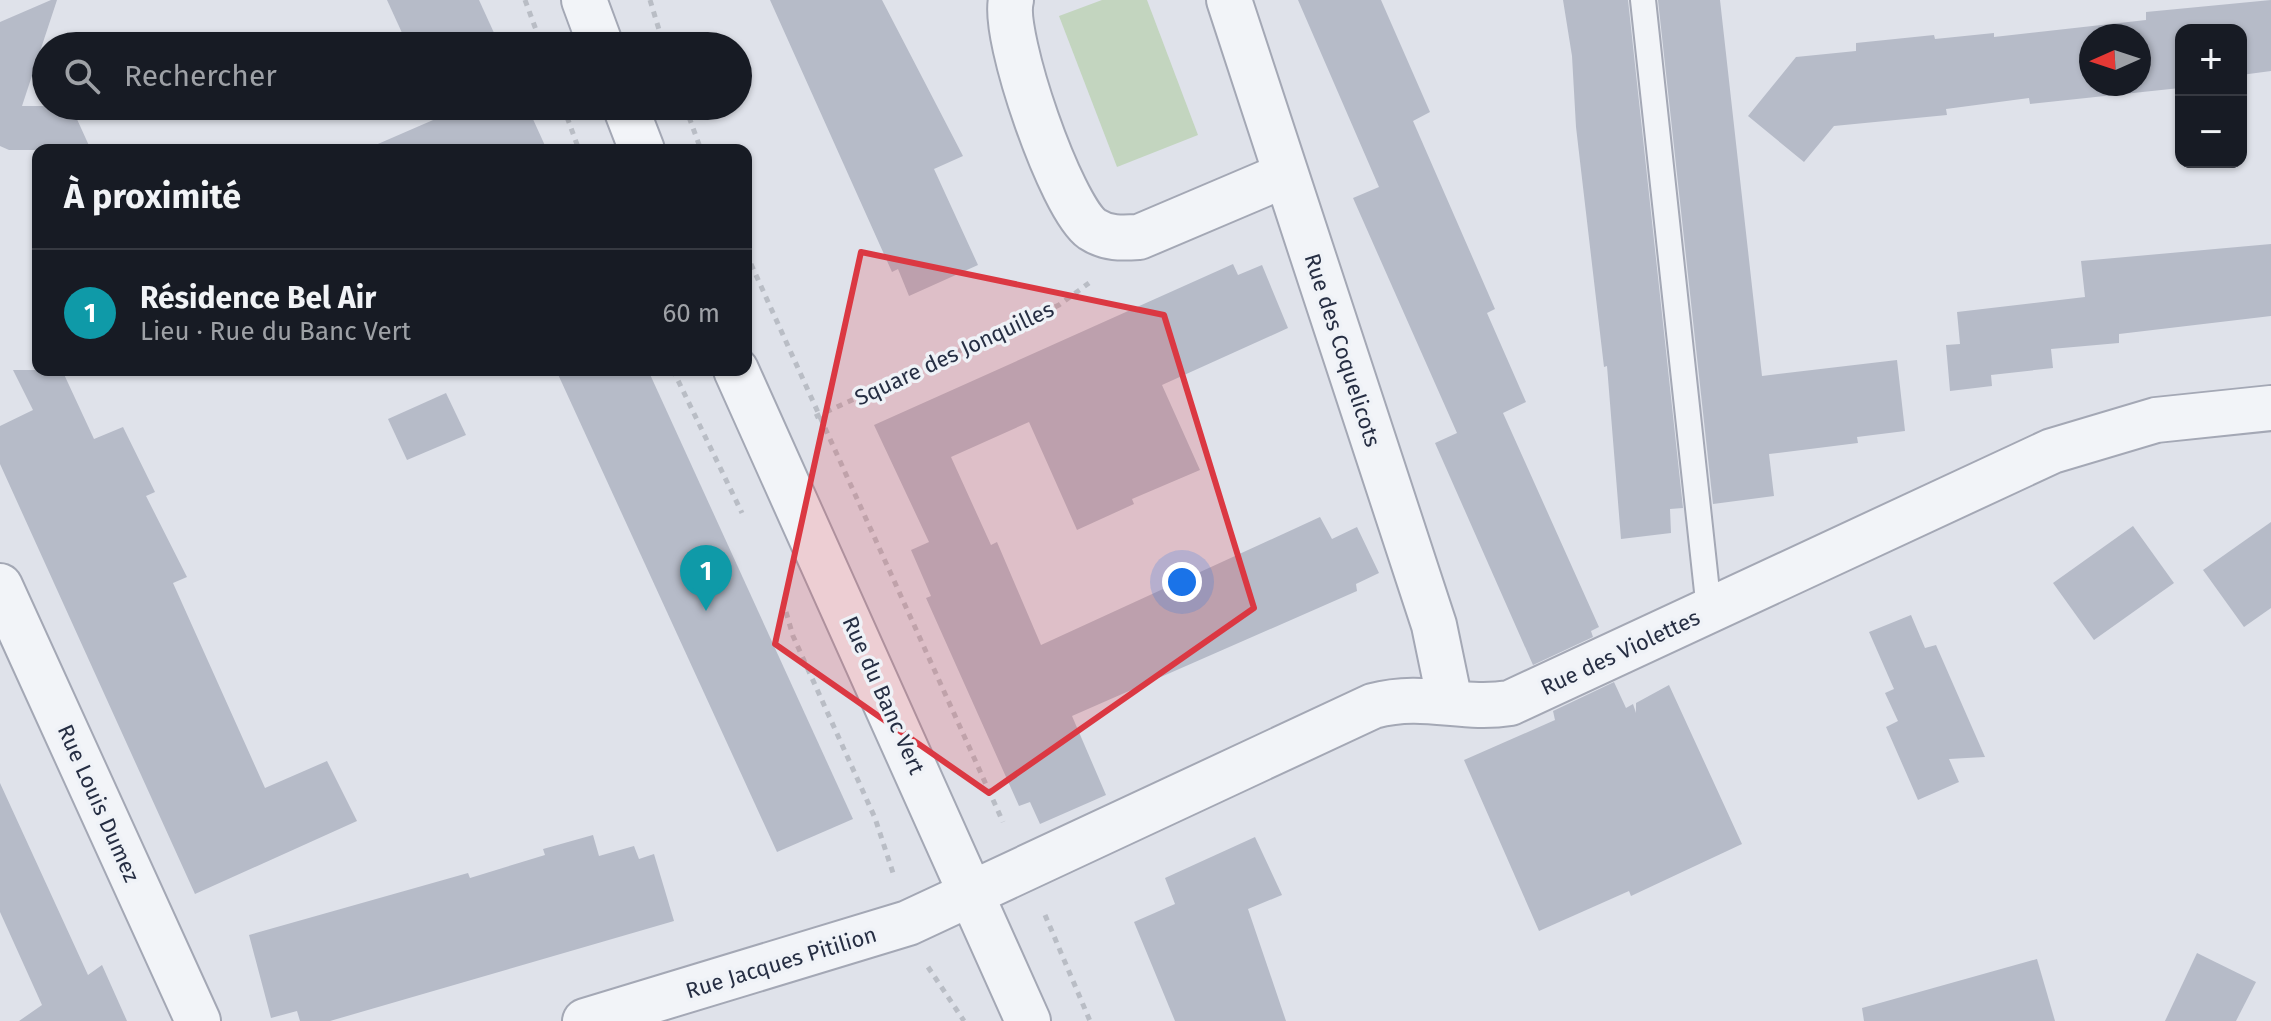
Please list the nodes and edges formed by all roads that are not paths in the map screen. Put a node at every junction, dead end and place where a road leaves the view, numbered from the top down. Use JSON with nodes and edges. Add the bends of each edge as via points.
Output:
{"nodes":[{"id":1,"x":584,"y":0,"type":"edge"},
{"id":2,"x":1011,"y":0,"type":"edge"},
{"id":3,"x":1229,"y":0,"type":"edge"},
{"id":4,"x":1643,"y":0,"type":"edge"},
{"id":5,"x":596,"y":32,"type":"edge"},
{"id":6,"x":630,"y":120,"type":"edge"},
{"id":7,"x":640,"y":144,"type":"edge"},
{"id":8,"x":1285,"y":175,"type":"junction"},
{"id":9,"x":739,"y":376,"type":"edge"},
{"id":10,"x":2271,"y":408,"type":"edge"},
{"id":11,"x":0,"y":586,"type":"edge"},
{"id":12,"x":1709,"y":610,"type":"junction"},
{"id":13,"x":1450,"y":702,"type":"junction"},
{"id":14,"x":973,"y":892,"type":"junction"},
{"id":15,"x":198,"y":1021,"type":"edge"},
{"id":16,"x":585,"y":1021,"type":"edge"},
{"id":17,"x":1028,"y":1021,"type":"edge"}],
"edges":[{"from":1,"to":5,"type":"street"},
{"from":2,"to":8,"type":"street","via":[[1008,15],[1016,60],[1067,197],[1091,228],[1115,239],[1139,237]]},
{"from":3,"to":8,"type":"street","name":"Rue des Coquelicots"},
{"from":4,"to":12,"type":"lane"},
{"from":6,"to":7,"type":"street"},
{"from":8,"to":13,"type":"street","name":"Rue des Coquelicots","via":[[1434,625]]},
{"from":9,"to":14,"type":"street","name":"Rue du Banc Vert"},
{"from":10,"to":12,"type":"street","name":"Rue des Violettes","via":[[2156,420],[2052,451]]},
{"from":11,"to":15,"type":"street","name":"Rue Louis Dumez"},
{"from":12,"to":13,"type":"street","name":"Rue des Violettes","via":[[1510,703]]},
{"from":13,"to":14,"type":"street","name":"Rue des Violettes","via":[[1411,698],[1354,713]]},
{"from":14,"to":16,"type":"street","name":"Rue Jacques Pitilion","via":[[908,923]]},
{"from":14,"to":17,"type":"street","name":"Rue du Banc Vert"}]}
